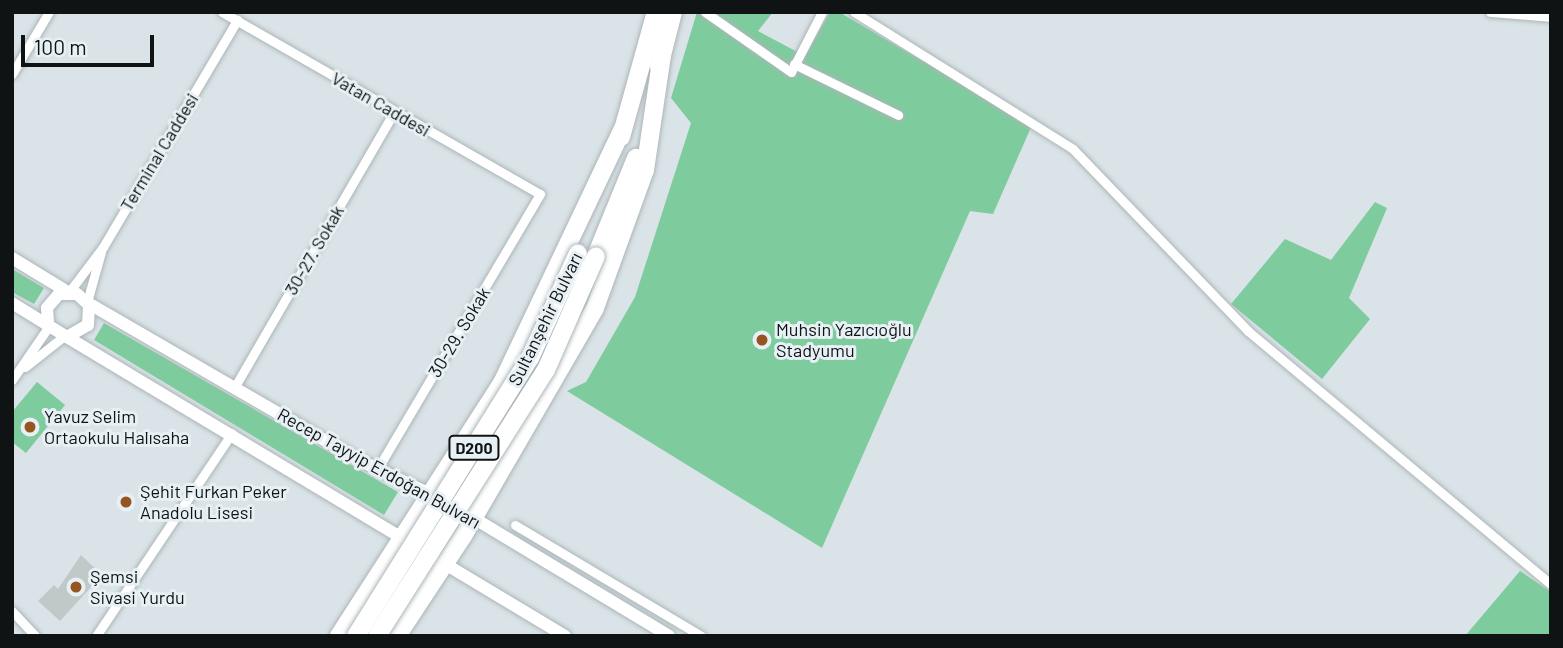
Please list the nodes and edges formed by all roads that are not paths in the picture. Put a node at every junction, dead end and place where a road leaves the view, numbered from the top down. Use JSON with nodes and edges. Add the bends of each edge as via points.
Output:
{"nodes":[{"id":1,"x":49,"y":12,"type":"edge"},
{"id":2,"x":222,"y":12,"type":"edge"},
{"id":3,"x":656,"y":12,"type":"edge"},
{"id":4,"x":673,"y":12,"type":"edge"},
{"id":5,"x":705,"y":12,"type":"edge"},
{"id":6,"x":822,"y":12,"type":"edge"},
{"id":7,"x":853,"y":12,"type":"edge"},
{"id":8,"x":1490,"y":12,"type":"edge"},
{"id":9,"x":1551,"y":17,"type":"edge"},
{"id":10,"x":237,"y":20,"type":"junction"},
{"id":11,"x":662,"y":55,"type":"junction"},
{"id":12,"x":794,"y":64,"type":"junction"},
{"id":13,"x":12,"y":74,"type":"edge"},
{"id":14,"x":394,"y":112,"type":"junction"},
{"id":15,"x":898,"y":115,"type":"dead end"},
{"id":16,"x":623,"y":128,"type":"junction"},
{"id":17,"x":540,"y":194,"type":"joint"},
{"id":18,"x":103,"y":247,"type":"junction"},
{"id":19,"x":587,"y":254,"type":"junction"},
{"id":20,"x":12,"y":258,"type":"edge"},
{"id":21,"x":68,"y":292,"type":"junction"},
{"id":22,"x":12,"y":303,"type":"edge"},
{"id":23,"x":87,"y":303,"type":"junction"},
{"id":24,"x":49,"y":325,"type":"junction"},
{"id":25,"x":66,"y":336,"type":"junction"},
{"id":26,"x":15,"y":376,"type":"edge"},
{"id":27,"x":234,"y":388,"type":"junction"},
{"id":28,"x":232,"y":433,"type":"junction"},
{"id":29,"x":377,"y":470,"type":"junction"},
{"id":30,"x":427,"y":492,"type":"junction"},
{"id":31,"x":473,"y":518,"type":"junction"},
{"id":32,"x":515,"y":525,"type":"dead end"},
{"id":33,"x":398,"y":540,"type":"junction"},
{"id":34,"x":443,"y":565,"type":"junction"},
{"id":35,"x":1551,"y":584,"type":"edge"},
{"id":36,"x":12,"y":611,"type":"edge"},
{"id":37,"x":35,"y":636,"type":"edge"},
{"id":38,"x":96,"y":636,"type":"edge"},
{"id":39,"x":339,"y":636,"type":"edge"},
{"id":40,"x":356,"y":636,"type":"edge"},
{"id":41,"x":377,"y":636,"type":"edge"},
{"id":42,"x":397,"y":636,"type":"edge"},
{"id":43,"x":565,"y":636,"type":"edge"},
{"id":44,"x":669,"y":636,"type":"edge"},
{"id":45,"x":701,"y":636,"type":"edge"}],
"edges":[{"from":1,"to":13,"type":"street"},
{"from":2,"to":10,"type":"street","name":"Vatan Caddesi"},
{"from":3,"to":16,"type":"highway","name":"Sultanşehir Bulvarı","number":"D200"},
{"from":4,"to":11,"type":"highway","name":"Sultanşehir Bulvarı","number":"D200"},
{"from":5,"to":12,"type":"street","via":[[791,72]]},
{"from":6,"to":12,"type":"street"},
{"from":7,"to":35,"type":"street","via":[[1073,149],[1248,331]]},
{"from":8,"to":9,"type":"street"},
{"from":10,"to":14,"type":"street","name":"Vatan Caddesi"},
{"from":10,"to":18,"type":"street","name":"Terminal Caddesi"},
{"from":11,"to":19,"type":"highway","name":"Sultanşehir Bulvarı","number":"D200","via":[[632,176]]},
{"from":11,"to":31,"type":"highway","via":[[645,170],[595,308]]},
{"from":12,"to":15,"type":"street"},
{"from":14,"to":17,"type":"street","name":"Vatan Caddesi"},
{"from":14,"to":27,"type":"street","name":"30-27. Sokak"},
{"from":16,"to":19,"type":"highway","name":"Sultanşehir Bulvarı","number":"D200"},
{"from":16,"to":30,"type":"highway","via":[[502,383]]},
{"from":17,"to":29,"type":"street","name":"30-29. Sokak"},
{"from":18,"to":21,"type":"street","name":"Terminal Caddesi"},
{"from":18,"to":23,"type":"street","name":"Terminal Caddesi"},
{"from":19,"to":40,"type":"highway","name":"Sultanşehir Bulvarı","number":"D200","bridge":true,"via":[[530,358]]},
{"from":19,"to":41,"type":"highway","name":"Sultanşehir Bulvarı","number":"D200","bridge":true,"via":[[546,370]]},
{"from":20,"to":21,"type":"street"},
{"from":21,"to":23,"type":"street"},
{"from":21,"to":24,"type":"street","via":[[49,303]]},
{"from":22,"to":24,"type":"street"},
{"from":23,"to":25,"type":"street","via":[[88,326]]},
{"from":23,"to":27,"type":"street","name":"Recep Tayyip Erdoğan Bulvarı"},
{"from":24,"to":25,"type":"street"},
{"from":24,"to":26,"type":"street"},
{"from":25,"to":26,"type":"street"},
{"from":25,"to":28,"type":"street"},
{"from":27,"to":29,"type":"street","name":"Recep Tayyip Erdoğan Bulvarı"},
{"from":28,"to":33,"type":"street"},
{"from":28,"to":38,"type":"street"},
{"from":29,"to":30,"type":"street","name":"Recep Tayyip Erdoğan Bulvarı"},
{"from":30,"to":31,"type":"street","name":"Recep Tayyip Erdoğan Bulvarı"},
{"from":30,"to":33,"type":"highway"},
{"from":31,"to":34,"type":"highway"},
{"from":31,"to":44,"type":"street","name":"Recep Tayyip Erdoğan Bulvarı"},
{"from":32,"to":45,"type":"street"},
{"from":33,"to":34,"type":"street"},
{"from":33,"to":39,"type":"highway"},
{"from":34,"to":42,"type":"highway"},
{"from":34,"to":43,"type":"street"},
{"from":36,"to":37,"type":"street"}]}
